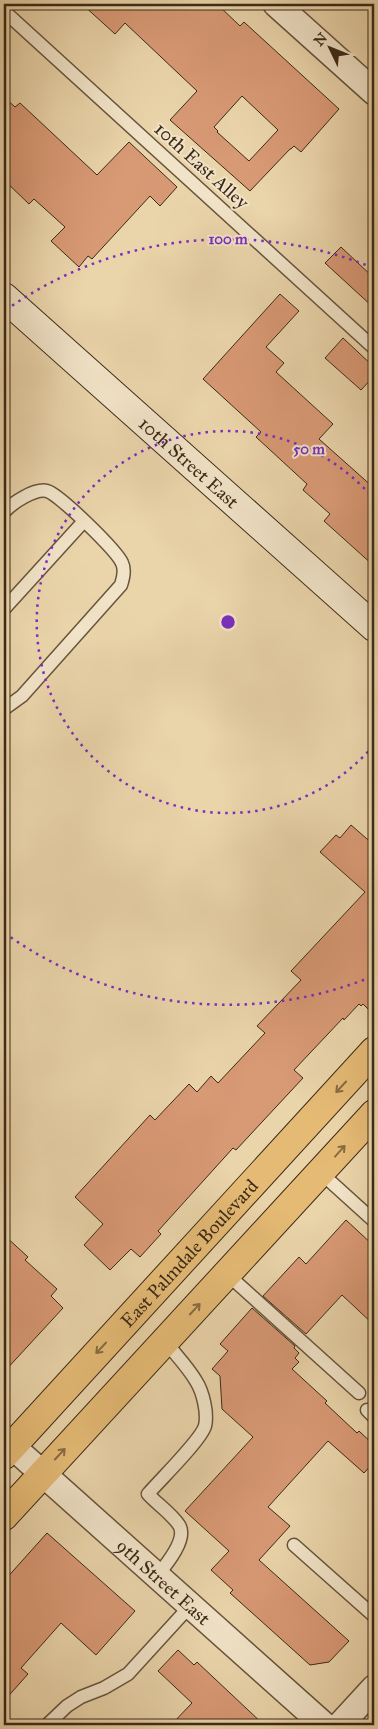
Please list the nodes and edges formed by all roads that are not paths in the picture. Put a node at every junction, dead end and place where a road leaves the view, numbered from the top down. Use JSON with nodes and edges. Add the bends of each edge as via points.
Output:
{"nodes":[{"id":1,"x":276,"y":4,"type":"edge"},
{"id":2,"x":4,"y":11,"type":"edge"},
{"id":3,"x":374,"y":92,"type":"edge"},
{"id":4,"x":4,"y":297,"type":"edge"},
{"id":5,"x":374,"y":348,"type":"edge"},
{"id":6,"x":4,"y":512,"type":"edge"},
{"id":7,"x":84,"y":521,"type":"junction"},
{"id":8,"x":4,"y":609,"type":"edge"},
{"id":9,"x":374,"y":627,"type":"edge"},
{"id":10,"x":4,"y":709,"type":"edge"},
{"id":11,"x":374,"y":1051,"type":"edge"},
{"id":12,"x":373,"y":1117,"type":"edge"},
{"id":13,"x":321,"y":1173,"type":"junction"},
{"id":14,"x":374,"y":1221,"type":"edge"},
{"id":15,"x":227,"y":1274,"type":"junction"},
{"id":16,"x":165,"y":1341,"type":"junction"},
{"id":17,"x":360,"y":1393,"type":"dead end"},
{"id":18,"x":6,"y":1446,"type":"edge"},
{"id":19,"x":42,"y":1474,"type":"junction"},
{"id":20,"x":4,"y":1516,"type":"edge"},
{"id":21,"x":294,"y":1545,"type":"dead end"},
{"id":22,"x":157,"y":1576,"type":"junction"},
{"id":23,"x":190,"y":1606,"type":"junction"},
{"id":24,"x":374,"y":1616,"type":"edge"},
{"id":25,"x":374,"y":1688,"type":"edge"},
{"id":26,"x":47,"y":1725,"type":"edge"},
{"id":27,"x":324,"y":1725,"type":"edge"},
{"id":28,"x":340,"y":1725,"type":"edge"}],
"edges":[{"from":1,"to":3,"type":"street"},
{"from":2,"to":5,"type":"lane","name":"10th East Alley"},
{"from":4,"to":9,"type":"main road","name":"10th Street East"},
{"from":6,"to":7,"type":"lane","via":[[21,499],[47,491]]},
{"from":7,"to":8,"type":"lane"},
{"from":7,"to":10,"type":"lane","via":[[123,564],[121,585],[22,696]]},
{"from":11,"to":18,"type":"highway","name":"East Palmdale Boulevard","one_way":true},
{"from":13,"to":12,"type":"highway","one_way":true},
{"from":13,"to":14,"type":"lane"},
{"from":13,"to":15,"type":"highway"},
{"from":16,"to":15,"type":"highway","one_way":true},
{"from":15,"to":17,"type":"lane"},
{"from":19,"to":16,"type":"highway","one_way":true},
{"from":16,"to":22,"type":"lane","via":[[197,1382],[206,1417],[205,1428],[148,1494],[180,1526],[181,1536],[171,1558]]},
{"from":18,"to":19,"type":"street","name":"9th Street East"},
{"from":19,"to":20,"type":"highway"},
{"from":19,"to":22,"type":"street","name":"9th Street East"},
{"from":21,"to":24,"type":"lane"},
{"from":22,"to":23,"type":"street","name":"9th Street East"},
{"from":23,"to":26,"type":"lane","via":[[128,1674],[81,1697]]},
{"from":23,"to":27,"type":"street","name":"9th Street East"},
{"from":25,"to":28,"type":"street"}]}
